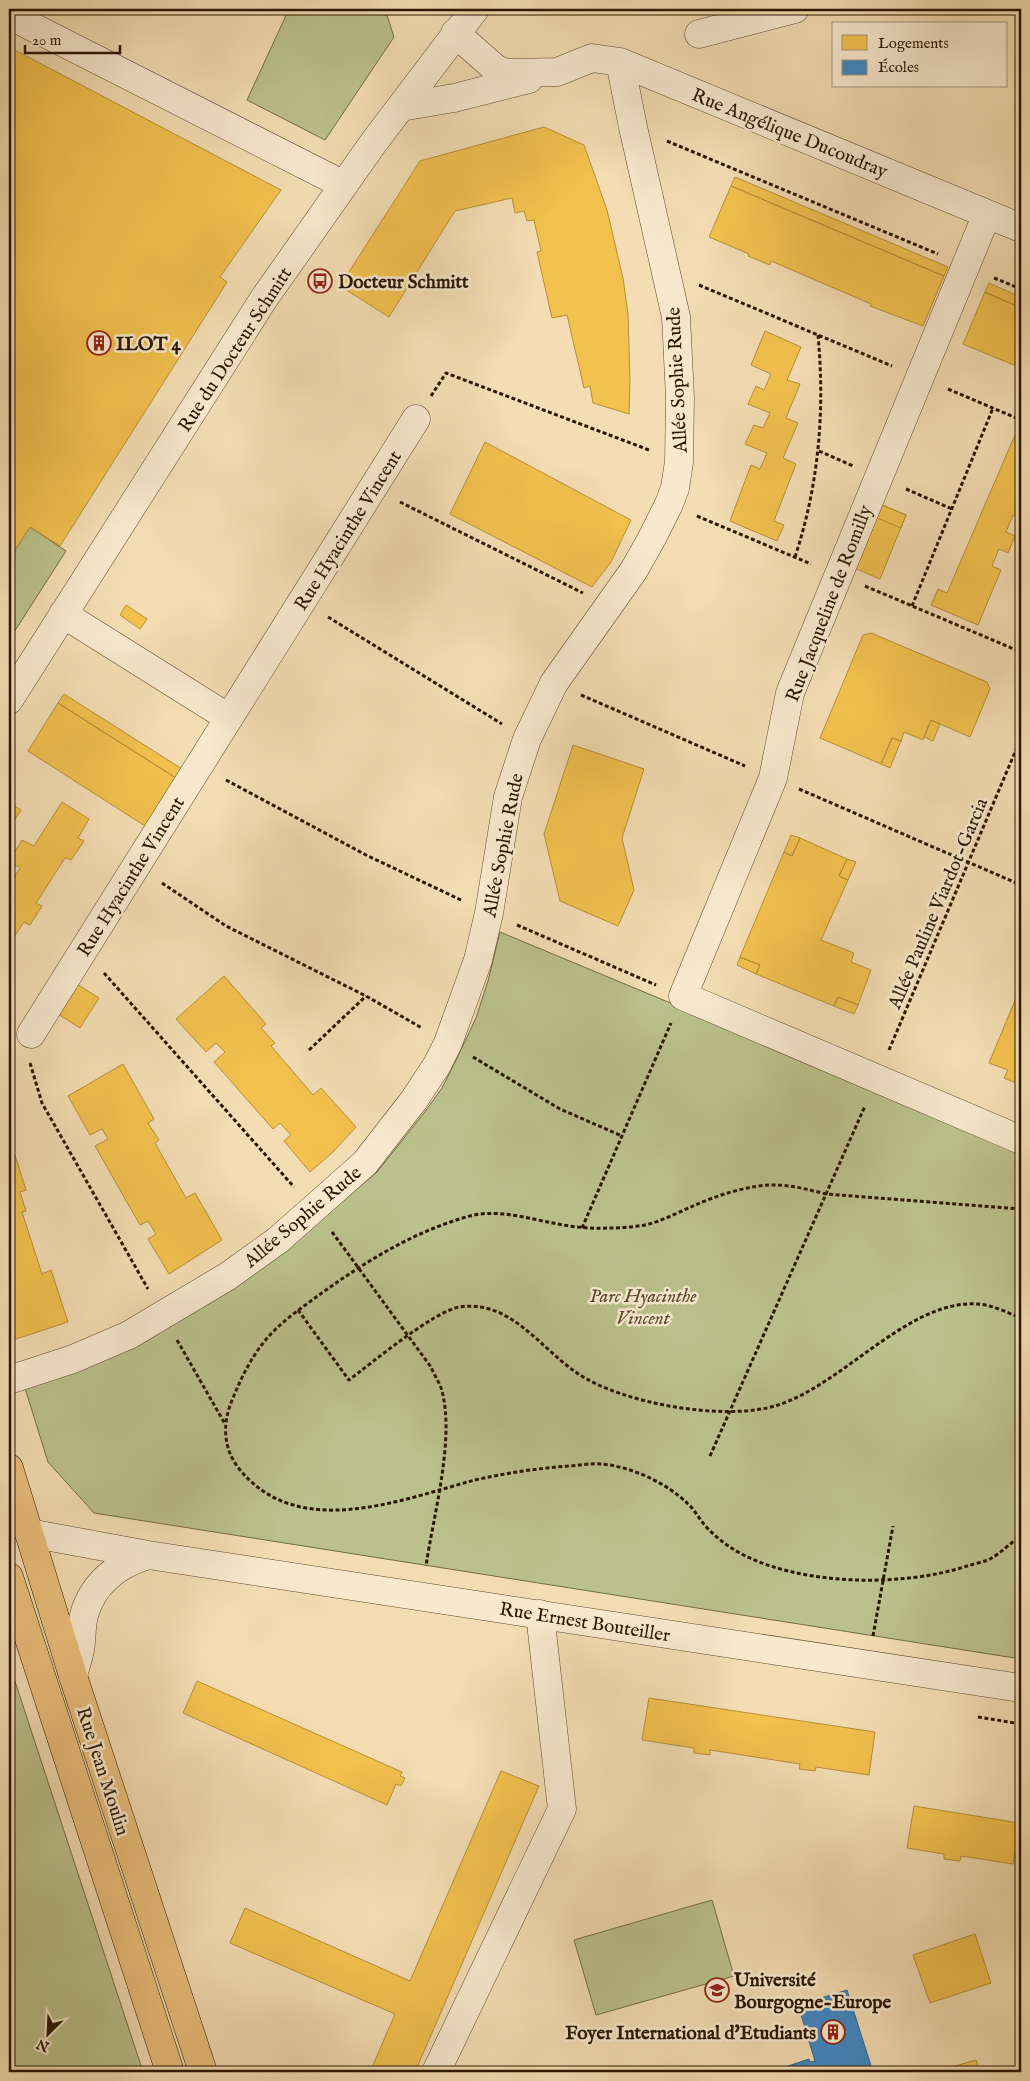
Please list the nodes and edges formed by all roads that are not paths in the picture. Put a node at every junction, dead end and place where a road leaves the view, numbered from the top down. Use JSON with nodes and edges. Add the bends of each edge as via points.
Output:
{"nodes":[{"id":1,"x":475,"y":9,"type":"edge"},
{"id":2,"x":795,"y":9,"type":"edge"},
{"id":3,"x":9,"y":14,"type":"edge"},
{"id":4,"x":455,"y":33,"type":"junction"},
{"id":5,"x":699,"y":34,"type":"dead end"},
{"id":6,"x":620,"y":62,"type":"junction"},
{"id":7,"x":557,"y":72,"type":"junction"},
{"id":8,"x":401,"y":107,"type":"junction"},
{"id":9,"x":344,"y":186,"type":"junction"},
{"id":10,"x":987,"y":214,"type":"junction"},
{"id":11,"x":1021,"y":228,"type":"edge"},
{"id":12,"x":416,"y":418,"type":"road end"},
{"id":13,"x":63,"y":614,"type":"junction"},
{"id":14,"x":9,"y":700,"type":"edge"},
{"id":15,"x":229,"y":718,"type":"junction"},
{"id":16,"x":31,"y":1034,"type":"road end"},
{"id":17,"x":1021,"y":1140,"type":"edge"},
{"id":18,"x":9,"y":1380,"type":"edge"},
{"id":19,"x":9,"y":1468,"type":"edge"},
{"id":20,"x":29,"y":1533,"type":"junction"},
{"id":21,"x":148,"y":1554,"type":"junction"},
{"id":22,"x":9,"y":1578,"type":"edge"},
{"id":23,"x":14,"y":1608,"type":"edge"},
{"id":24,"x":540,"y":1614,"type":"junction"},
{"id":25,"x":73,"y":1676,"type":"junction"},
{"id":26,"x":1021,"y":1688,"type":"edge"},
{"id":27,"x":170,"y":2072,"type":"edge"},
{"id":28,"x":203,"y":2072,"type":"edge"},
{"id":29,"x":436,"y":2072,"type":"edge"}],
"edges":[{"from":1,"to":4,"type":"street","name":"Rue du Docteur Schmitt"},
{"from":2,"to":5,"type":"street"},
{"from":3,"to":9,"type":"street"},
{"from":4,"to":7,"type":"street","name":"Rue Angélique Ducoudray","via":[[503,72]]},
{"from":4,"to":8,"type":"street","name":"Rue du Docteur Schmitt"},
{"from":6,"to":7,"type":"street","name":"Rue Angélique Ducoudray","via":[[592,58]]},
{"from":6,"to":10,"type":"street","name":"Rue Angélique Ducoudray"},
{"from":6,"to":18,"type":"street","name":"Allée Sophie Rude","via":[[676,317],[680,462],[669,504],[634,570],[554,683],[527,740],[508,796],[478,960],[448,1043],[414,1100],[365,1163],[278,1240],[228,1276],[129,1335],[73,1359]]},
{"from":7,"to":8,"type":"street","name":"Rue Angélique Ducoudray","via":[[454,98]]},
{"from":8,"to":9,"type":"street","name":"Rue du Docteur Schmitt"},
{"from":9,"to":13,"type":"street","name":"Rue du Docteur Schmitt","via":[[263,300]]},
{"from":10,"to":11,"type":"street","name":"Rue Angélique Ducoudray"},
{"from":10,"to":17,"type":"street","name":"Rue Jacqueline de Romilly","via":[[790,693],[773,778],[683,996]]},
{"from":12,"to":15,"type":"street","name":"Rue Hyacinthe Vincent"},
{"from":13,"to":14,"type":"street","name":"Rue du Docteur Schmitt"},
{"from":13,"to":15,"type":"street"},
{"from":15,"to":16,"type":"street","name":"Rue Hyacinthe Vincent"},
{"from":19,"to":20,"type":"main road","name":"Rue Jean Moulin"},
{"from":20,"to":21,"type":"street","name":"Rue Ernest Bouteiller"},
{"from":20,"to":25,"type":"main road","name":"Rue Jean Moulin"},
{"from":21,"to":24,"type":"street","name":"Rue Ernest Bouteiller"},
{"from":21,"to":25,"type":"street","via":[[115,1569],[91,1598],[84,1615]]},
{"from":22,"to":23,"type":"main road","name":"Rue Jean Moulin"},
{"from":23,"to":27,"type":"main road","name":"Rue Jean Moulin"},
{"from":24,"to":26,"type":"street","name":"Rue Ernest Bouteiller"},
{"from":24,"to":29,"type":"street","via":[[562,1809]]},
{"from":25,"to":28,"type":"main road","name":"Rue Jean Moulin"}]}
